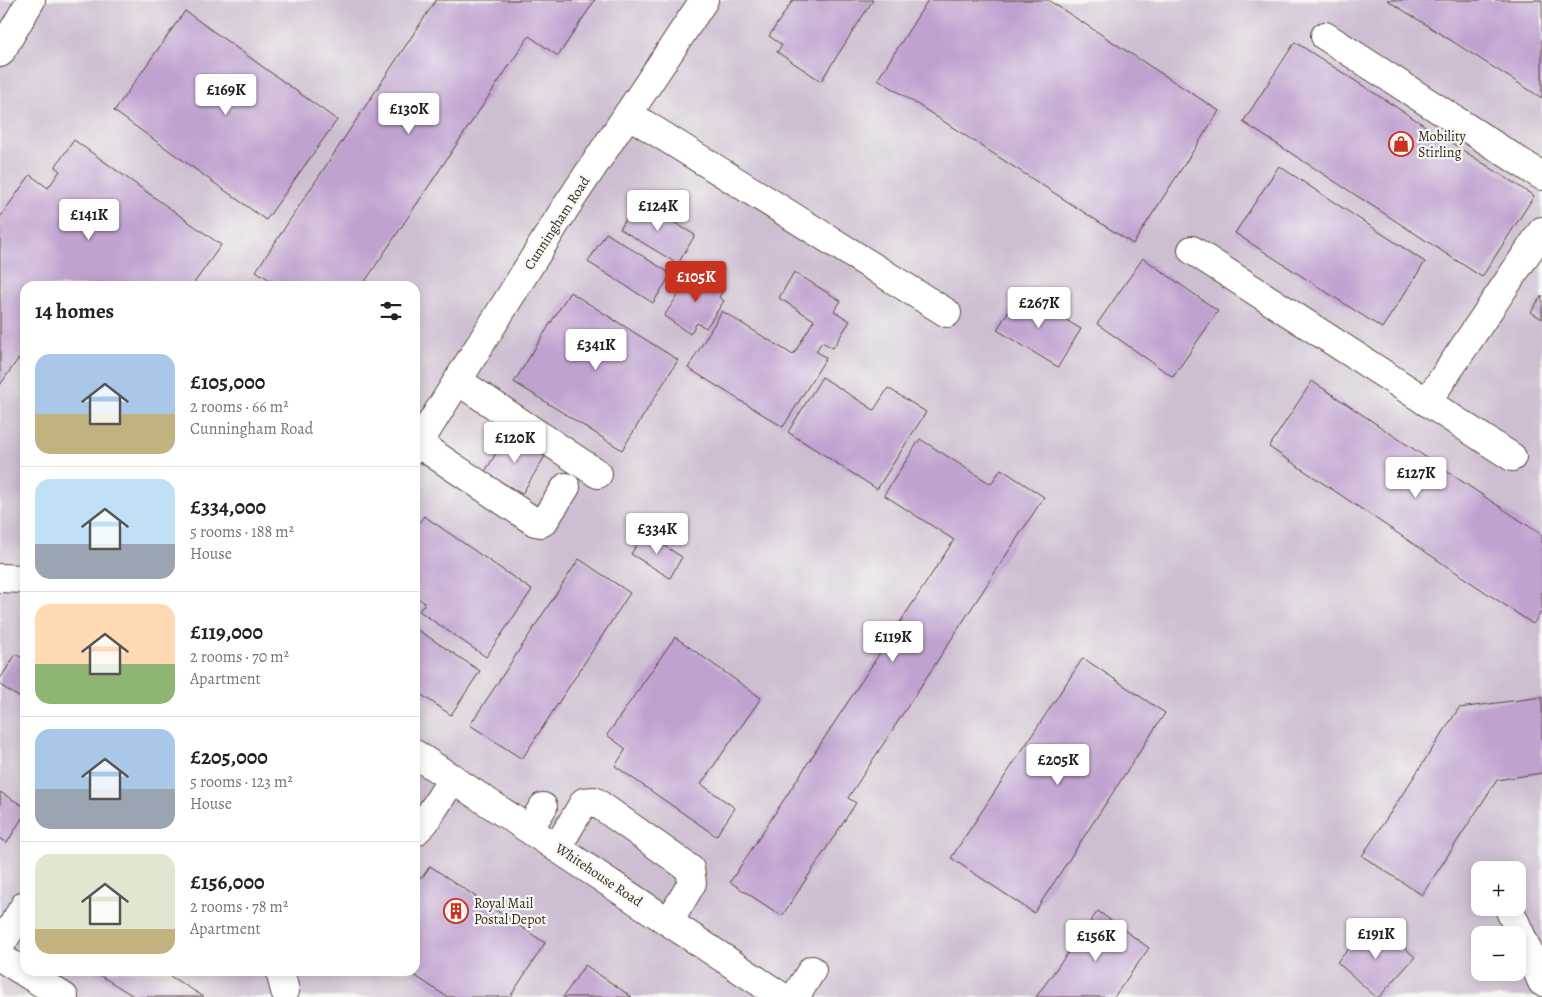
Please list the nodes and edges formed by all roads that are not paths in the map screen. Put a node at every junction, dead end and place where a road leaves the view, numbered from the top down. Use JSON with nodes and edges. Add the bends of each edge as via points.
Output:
{"nodes":[{"id":1,"x":31,"y":0,"type":"edge"},
{"id":2,"x":704,"y":0,"type":"edge"},
{"id":3,"x":8,"y":20,"type":"edge"},
{"id":4,"x":1325,"y":36,"type":"dead end"},
{"id":5,"x":0,"y":54,"type":"edge"},
{"id":6,"x":628,"y":114,"type":"junction"},
{"id":7,"x":1542,"y":176,"type":"edge"},
{"id":8,"x":1542,"y":231,"type":"edge"},
{"id":9,"x":1192,"y":250,"type":"dead end"},
{"id":10,"x":947,"y":313,"type":"dead end"},
{"id":11,"x":458,"y":381,"type":"junction"},
{"id":12,"x":1427,"y":402,"type":"junction"},
{"id":13,"x":420,"y":441,"type":"edge"},
{"id":14,"x":420,"y":448,"type":"edge"},
{"id":15,"x":1512,"y":457,"type":"dead end"},
{"id":16,"x":598,"y":474,"type":"dead end"},
{"id":17,"x":566,"y":487,"type":"dead end"},
{"id":18,"x":0,"y":578,"type":"edge"},
{"id":19,"x":20,"y":579,"type":"edge"},
{"id":20,"x":420,"y":757,"type":"edge"},
{"id":21,"x":453,"y":778,"type":"junction"},
{"id":22,"x":420,"y":827,"type":"edge"},
{"id":23,"x":557,"y":848,"type":"junction"},
{"id":24,"x":20,"y":913,"type":"edge"},
{"id":25,"x":1512,"y":916,"type":"edge"},
{"id":26,"x":669,"y":922,"type":"junction"},
{"id":27,"x":0,"y":946,"type":"edge"},
{"id":28,"x":0,"y":957,"type":"edge"},
{"id":29,"x":20,"y":970,"type":"edge"},
{"id":30,"x":812,"y":970,"type":"dead end"},
{"id":31,"x":30,"y":976,"type":"edge"},
{"id":32,"x":1542,"y":982,"type":"edge"},
{"id":33,"x":64,"y":997,"type":"edge"},
{"id":34,"x":782,"y":997,"type":"edge"},
{"id":35,"x":795,"y":997,"type":"edge"}],
"edges":[{"from":1,"to":3,"type":"street"},
{"from":2,"to":6,"type":"street","name":"Cunningham Road"},
{"from":3,"to":5,"type":"street"},
{"from":4,"to":7,"type":"street"},
{"from":6,"to":10,"type":"street"},
{"from":6,"to":11,"type":"street","name":"Cunningham Road"},
{"from":8,"to":12,"type":"street"},
{"from":9,"to":12,"type":"street"},
{"from":11,"to":13,"type":"street","name":"Cunningham Road"},
{"from":11,"to":16,"type":"street"},
{"from":12,"to":15,"type":"street"},
{"from":14,"to":17,"type":"street","via":[[535,522],[544,521]]},
{"from":18,"to":19,"type":"street"},
{"from":20,"to":21,"type":"street","name":"Whitehouse Road"},
{"from":21,"to":22,"type":"street"},
{"from":21,"to":23,"type":"street","name":"Whitehouse Road","via":[[536,818]]},
{"from":23,"to":26,"type":"street","name":"Whitehouse Road"},
{"from":23,"to":26,"type":"street","via":[[584,802],[594,801],[690,869],[692,883]]},
{"from":24,"to":27,"type":"street"},
{"from":25,"to":32,"type":"street"},
{"from":26,"to":34,"type":"street","name":"Whitehouse Road"},
{"from":28,"to":29,"type":"street"},
{"from":30,"to":35,"type":"street"},
{"from":31,"to":33,"type":"street"}]}
